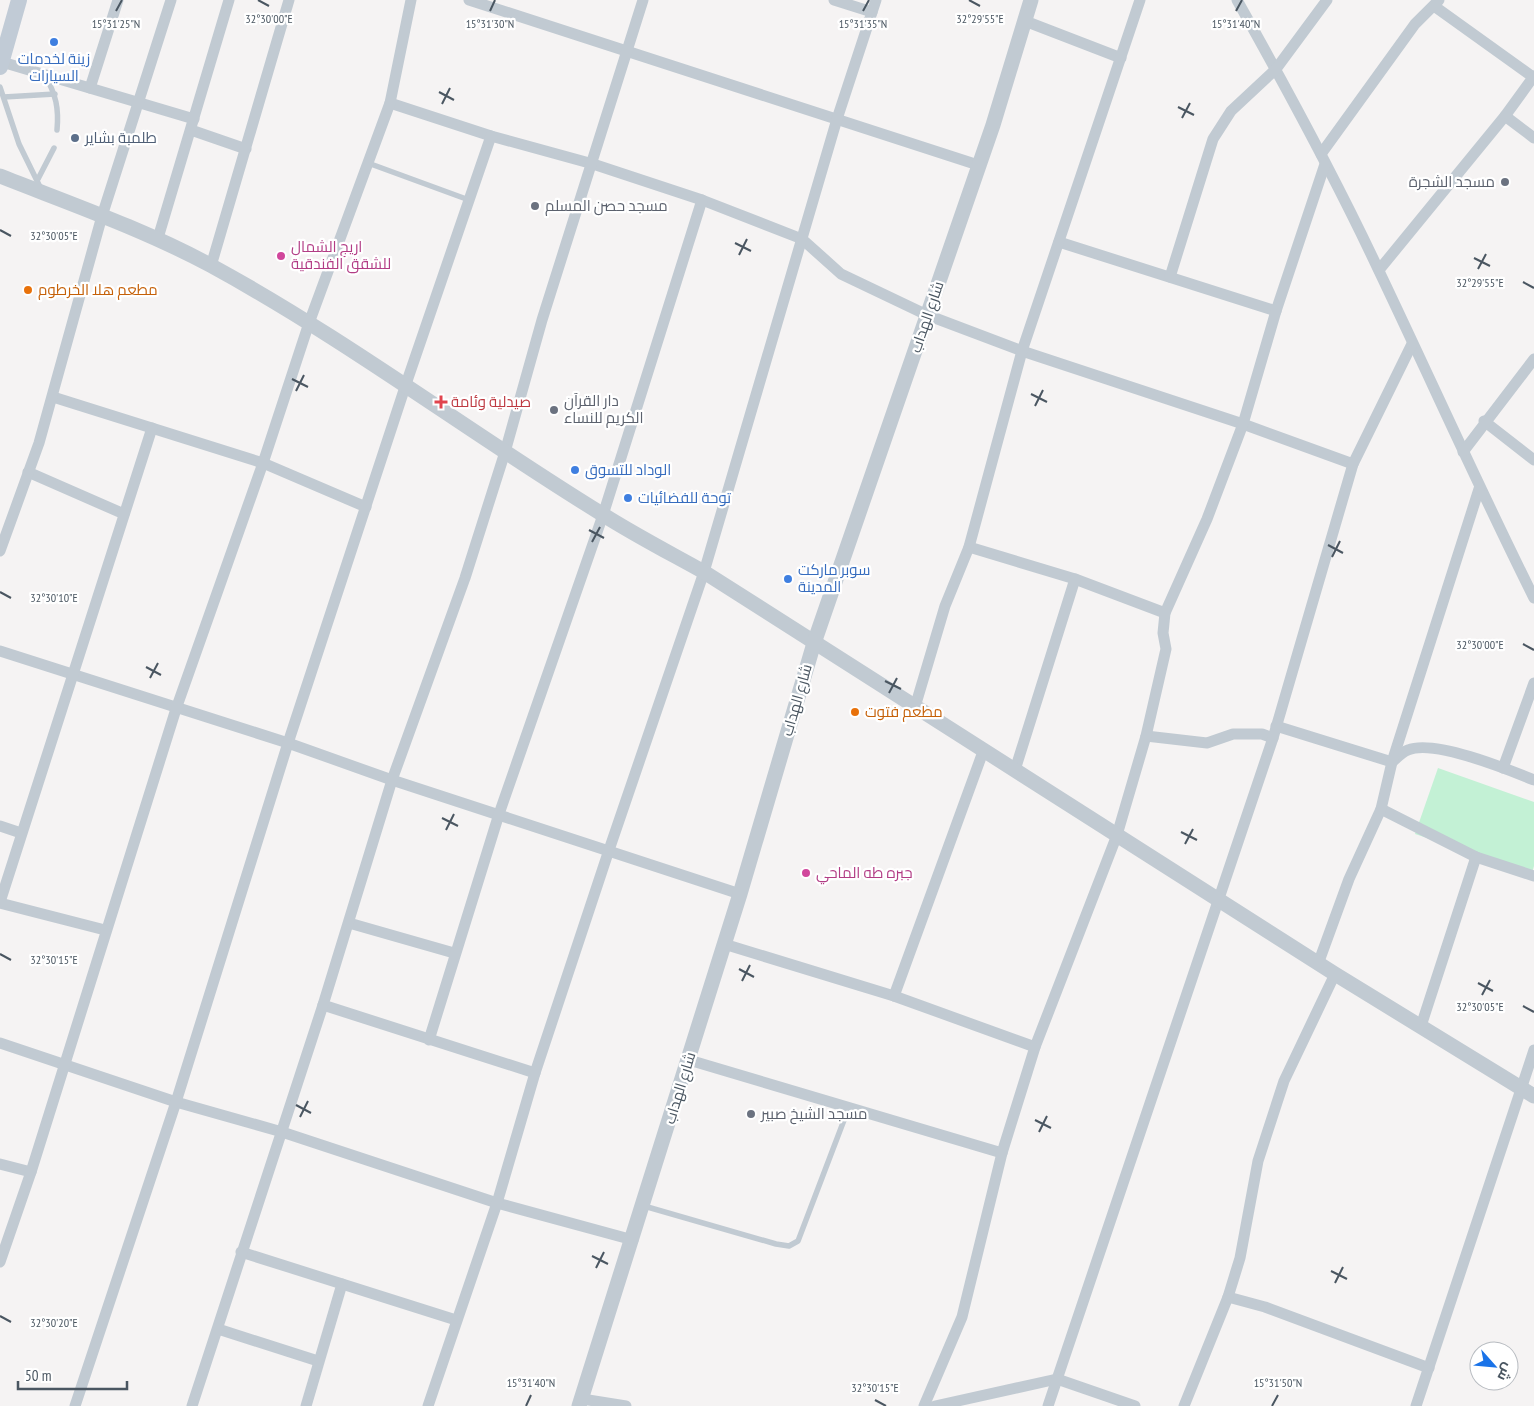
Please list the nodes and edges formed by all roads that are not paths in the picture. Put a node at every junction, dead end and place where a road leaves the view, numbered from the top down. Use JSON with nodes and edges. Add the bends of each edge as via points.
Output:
{"nodes":[{"id":1,"x":19,"y":0,"type":"edge"},
{"id":2,"x":118,"y":0,"type":"edge"},
{"id":3,"x":170,"y":0,"type":"edge"},
{"id":4,"x":229,"y":0,"type":"edge"},
{"id":5,"x":289,"y":0,"type":"edge"},
{"id":6,"x":410,"y":0,"type":"edge"},
{"id":7,"x":470,"y":0,"type":"edge"},
{"id":8,"x":644,"y":0,"type":"edge"},
{"id":9,"x":834,"y":0,"type":"edge"},
{"id":10,"x":876,"y":0,"type":"edge"},
{"id":11,"x":1031,"y":0,"type":"edge"},
{"id":12,"x":1140,"y":0,"type":"edge"},
{"id":13,"x":1237,"y":0,"type":"edge"},
{"id":14,"x":1327,"y":0,"type":"edge"},
{"id":15,"x":1437,"y":3,"type":"edge"},
{"id":16,"x":872,"y":12,"type":"junction"},
{"id":17,"x":1025,"y":22,"type":"junction"},
{"id":18,"x":627,"y":52,"type":"junction"},
{"id":19,"x":1121,"y":58,"type":"junction"},
{"id":20,"x":1,"y":64,"type":"edge"},
{"id":21,"x":1276,"y":69,"type":"junction"},
{"id":22,"x":44,"y":74,"type":"junction"},
{"id":23,"x":1534,"y":76,"type":"edge"},
{"id":24,"x":0,"y":87,"type":"edge"},
{"id":25,"x":90,"y":88,"type":"junction"},
{"id":26,"x":55,"y":94,"type":"junction"},
{"id":27,"x":4,"y":97,"type":"junction"},
{"id":28,"x":138,"y":102,"type":"junction"},
{"id":29,"x":390,"y":103,"type":"junction"},
{"id":30,"x":1505,"y":116,"type":"junction"},
{"id":31,"x":836,"y":119,"type":"junction"},
{"id":32,"x":192,"y":124,"type":"junction"},
{"id":33,"x":57,"y":130,"type":"dead end"},
{"id":34,"x":491,"y":136,"type":"junction"},
{"id":35,"x":1534,"y":138,"type":"edge"},
{"id":36,"x":54,"y":148,"type":"dead end"},
{"id":37,"x":246,"y":149,"type":"junction"},
{"id":38,"x":1323,"y":159,"type":"junction"},
{"id":39,"x":368,"y":163,"type":"junction"},
{"id":40,"x":593,"y":164,"type":"junction"},
{"id":41,"x":978,"y":165,"type":"junction"},
{"id":42,"x":0,"y":176,"type":"edge"},
{"id":43,"x":40,"y":186,"type":"junction"},
{"id":44,"x":469,"y":200,"type":"junction"},
{"id":45,"x":702,"y":200,"type":"junction"},
{"id":46,"x":102,"y":216,"type":"junction"},
{"id":47,"x":158,"y":238,"type":"junction"},
{"id":48,"x":802,"y":239,"type":"junction"},
{"id":49,"x":1059,"y":242,"type":"junction"},
{"id":50,"x":211,"y":266,"type":"junction"},
{"id":51,"x":1379,"y":270,"type":"junction"},
{"id":52,"x":1170,"y":277,"type":"junction"},
{"id":53,"x":1276,"y":311,"type":"junction"},
{"id":54,"x":927,"y":316,"type":"junction"},
{"id":55,"x":308,"y":323,"type":"junction"},
{"id":56,"x":1412,"y":344,"type":"junction"},
{"id":57,"x":1022,"y":352,"type":"junction"},
{"id":58,"x":1534,"y":359,"type":"edge"},
{"id":59,"x":406,"y":384,"type":"junction"},
{"id":60,"x":53,"y":397,"type":"junction"},
{"id":61,"x":1484,"y":421,"type":"junction"},
{"id":62,"x":1243,"y":424,"type":"junction"},
{"id":63,"x":152,"y":428,"type":"junction"},
{"id":64,"x":505,"y":452,"type":"junction"},
{"id":65,"x":1463,"y":452,"type":"junction"},
{"id":66,"x":1534,"y":460,"type":"edge"},
{"id":67,"x":263,"y":463,"type":"junction"},
{"id":68,"x":1353,"y":464,"type":"junction"},
{"id":69,"x":28,"y":472,"type":"junction"},
{"id":70,"x":1479,"y":489,"type":"junction"},
{"id":71,"x":366,"y":507,"type":"junction"},
{"id":72,"x":124,"y":514,"type":"junction"},
{"id":73,"x":603,"y":515,"type":"junction"},
{"id":74,"x":969,"y":547,"type":"junction"},
{"id":75,"x":0,"y":552,"type":"edge"},
{"id":76,"x":704,"y":572,"type":"junction"},
{"id":77,"x":1075,"y":579,"type":"junction"},
{"id":78,"x":1534,"y":598,"type":"edge"},
{"id":79,"x":1165,"y":613,"type":"junction"},
{"id":80,"x":814,"y":643,"type":"junction"},
{"id":81,"x":0,"y":652,"type":"edge"},
{"id":82,"x":74,"y":677,"type":"junction"},
{"id":83,"x":1534,"y":683,"type":"edge"},
{"id":84,"x":915,"y":706,"type":"junction"},
{"id":85,"x":176,"y":709,"type":"junction"},
{"id":86,"x":1275,"y":732,"type":"junction"},
{"id":87,"x":1146,"y":736,"type":"junction"},
{"id":88,"x":288,"y":743,"type":"junction"},
{"id":89,"x":984,"y":749,"type":"junction"},
{"id":90,"x":1392,"y":762,"type":"junction"},
{"id":91,"x":1503,"y":768,"type":"junction"},
{"id":92,"x":1015,"y":770,"type":"junction"},
{"id":93,"x":392,"y":780,"type":"junction"},
{"id":94,"x":1534,"y":780,"type":"edge"},
{"id":95,"x":1381,"y":810,"type":"junction"},
{"id":96,"x":499,"y":814,"type":"junction"},
{"id":97,"x":0,"y":826,"type":"edge"},
{"id":98,"x":22,"y":833,"type":"junction"},
{"id":99,"x":1117,"y":835,"type":"junction"},
{"id":100,"x":609,"y":850,"type":"junction"},
{"id":101,"x":1476,"y":857,"type":"junction"},
{"id":102,"x":1534,"y":876,"type":"edge"},
{"id":103,"x":740,"y":894,"type":"junction"},
{"id":104,"x":1218,"y":900,"type":"junction"},
{"id":105,"x":0,"y":903,"type":"edge"},
{"id":106,"x":349,"y":923,"type":"junction"},
{"id":107,"x":105,"y":930,"type":"junction"},
{"id":108,"x":724,"y":944,"type":"junction"},
{"id":109,"x":454,"y":953,"type":"junction"},
{"id":110,"x":1318,"y":964,"type":"junction"},
{"id":111,"x":1335,"y":974,"type":"junction"},
{"id":112,"x":894,"y":996,"type":"junction"},
{"id":113,"x":323,"y":1005,"type":"junction"},
{"id":114,"x":1422,"y":1026,"type":"junction"},
{"id":115,"x":429,"y":1040,"type":"junction"},
{"id":116,"x":0,"y":1044,"type":"edge"},
{"id":117,"x":1036,"y":1047,"type":"junction"},
{"id":118,"x":1534,"y":1050,"type":"edge"},
{"id":119,"x":689,"y":1060,"type":"junction"},
{"id":120,"x":65,"y":1064,"type":"junction"},
{"id":121,"x":535,"y":1074,"type":"junction"},
{"id":122,"x":1528,"y":1092,"type":"edge"},
{"id":123,"x":176,"y":1102,"type":"junction"},
{"id":124,"x":848,"y":1108,"type":"junction"},
{"id":125,"x":282,"y":1132,"type":"junction"},
{"id":126,"x":1002,"y":1154,"type":"junction"},
{"id":127,"x":0,"y":1164,"type":"edge"},
{"id":128,"x":31,"y":1172,"type":"junction"},
{"id":129,"x":497,"y":1203,"type":"junction"},
{"id":130,"x":644,"y":1206,"type":"junction"},
{"id":131,"x":633,"y":1240,"type":"junction"},
{"id":132,"x":241,"y":1252,"type":"junction"},
{"id":133,"x":0,"y":1262,"type":"edge"},
{"id":134,"x":342,"y":1284,"type":"junction"},
{"id":135,"x":1228,"y":1297,"type":"junction"},
{"id":136,"x":456,"y":1320,"type":"junction"},
{"id":137,"x":218,"y":1329,"type":"junction"},
{"id":138,"x":318,"y":1361,"type":"junction"},
{"id":139,"x":1429,"y":1368,"type":"junction"},
{"id":140,"x":1057,"y":1379,"type":"junction"},
{"id":141,"x":581,"y":1402,"type":"edge"},
{"id":142,"x":75,"y":1406,"type":"edge"},
{"id":143,"x":192,"y":1406,"type":"edge"},
{"id":144,"x":306,"y":1406,"type":"edge"},
{"id":145,"x":428,"y":1406,"type":"edge"},
{"id":146,"x":626,"y":1406,"type":"edge"},
{"id":147,"x":924,"y":1406,"type":"edge"},
{"id":148,"x":935,"y":1406,"type":"edge"},
{"id":149,"x":1048,"y":1406,"type":"edge"},
{"id":150,"x":1135,"y":1406,"type":"edge"},
{"id":151,"x":1184,"y":1406,"type":"edge"},
{"id":152,"x":1416,"y":1406,"type":"edge"}],
"edges":[{"from":1,"to":20,"type":"main road"},
{"from":2,"to":25,"type":"street"},
{"from":3,"to":28,"type":"street"},
{"from":4,"to":32,"type":"street"},
{"from":5,"to":37,"type":"street"},
{"from":6,"to":29,"type":"street"},
{"from":7,"to":18,"type":"street"},
{"from":8,"to":18,"type":"street"},
{"from":9,"to":16,"type":"street"},
{"from":10,"to":16,"type":"street"},
{"from":11,"to":17,"type":"street","name":"شارع الهداب"},
{"from":12,"to":19,"type":"street"},
{"from":13,"to":21,"type":"street"},
{"from":14,"to":21,"type":"street"},
{"from":15,"to":23,"type":"street"},
{"from":15,"to":38,"type":"street","via":[[1415,24]]},
{"from":16,"to":31,"type":"street"},
{"from":17,"to":19,"type":"street"},
{"from":17,"to":41,"type":"street","name":"شارع الهداب"},
{"from":18,"to":31,"type":"street"},
{"from":18,"to":40,"type":"street"},
{"from":19,"to":49,"type":"street"},
{"from":20,"to":22,"type":"street"},
{"from":21,"to":38,"type":"street"},
{"from":21,"to":52,"type":"street","via":[[1231,110],[1213,139]]},
{"from":22,"to":25,"type":"street"},
{"from":22,"to":26,"type":"lane"},
{"from":23,"to":30,"type":"street"},
{"from":24,"to":27,"type":"lane"},
{"from":25,"to":28,"type":"street"},
{"from":26,"to":27,"type":"lane"},
{"from":26,"to":33,"type":"lane","via":[[59,108]]},
{"from":27,"to":43,"type":"lane","via":[[19,144]]},
{"from":28,"to":32,"type":"street"},
{"from":28,"to":46,"type":"street"},
{"from":29,"to":34,"type":"street"},
{"from":29,"to":39,"type":"street"},
{"from":30,"to":35,"type":"street"},
{"from":30,"to":51,"type":"street"},
{"from":31,"to":41,"type":"street"},
{"from":31,"to":48,"type":"street"},
{"from":32,"to":37,"type":"street"},
{"from":32,"to":47,"type":"street"},
{"from":34,"to":40,"type":"street"},
{"from":34,"to":44,"type":"street"},
{"from":36,"to":43,"type":"lane"},
{"from":37,"to":50,"type":"street"},
{"from":38,"to":51,"type":"street"},
{"from":38,"to":53,"type":"street"},
{"from":39,"to":44,"type":"lane"},
{"from":39,"to":55,"type":"street"},
{"from":40,"to":45,"type":"street"},
{"from":40,"to":64,"type":"street","via":[[542,320]]},
{"from":41,"to":54,"type":"street","name":"شارع الهداب"},
{"from":42,"to":43,"type":"street"},
{"from":43,"to":46,"type":"street"},
{"from":44,"to":59,"type":"street"},
{"from":45,"to":48,"type":"street"},
{"from":45,"to":73,"type":"street"},
{"from":46,"to":47,"type":"street"},
{"from":46,"to":60,"type":"street"},
{"from":47,"to":50,"type":"street"},
{"from":48,"to":54,"type":"street","via":[[841,274]]},
{"from":48,"to":76,"type":"street"},
{"from":49,"to":52,"type":"street"},
{"from":49,"to":57,"type":"street"},
{"from":50,"to":55,"type":"street"},
{"from":51,"to":56,"type":"street"},
{"from":52,"to":53,"type":"street"},
{"from":53,"to":62,"type":"street"},
{"from":54,"to":57,"type":"street"},
{"from":54,"to":80,"type":"street","name":"شارع الهداب"},
{"from":55,"to":59,"type":"street"},
{"from":55,"to":67,"type":"street"},
{"from":56,"to":65,"type":"street"},
{"from":56,"to":68,"type":"street"},
{"from":57,"to":62,"type":"street"},
{"from":57,"to":74,"type":"street"},
{"from":58,"to":61,"type":"street"},
{"from":59,"to":64,"type":"street"},
{"from":59,"to":71,"type":"street"},
{"from":60,"to":63,"type":"street"},
{"from":60,"to":69,"type":"street"},
{"from":61,"to":65,"type":"street"},
{"from":61,"to":66,"type":"street"},
{"from":62,"to":68,"type":"street"},
{"from":62,"to":79,"type":"street","via":[[1207,519]]},
{"from":63,"to":67,"type":"street"},
{"from":63,"to":72,"type":"street"},
{"from":64,"to":73,"type":"street"},
{"from":64,"to":93,"type":"street","via":[[465,578]]},
{"from":65,"to":70,"type":"street"},
{"from":67,"to":71,"type":"street"},
{"from":67,"to":85,"type":"street"},
{"from":68,"to":86,"type":"street"},
{"from":69,"to":72,"type":"street"},
{"from":69,"to":75,"type":"street"},
{"from":70,"to":78,"type":"street"},
{"from":70,"to":90,"type":"street"},
{"from":71,"to":88,"type":"street"},
{"from":72,"to":82,"type":"street"},
{"from":73,"to":76,"type":"street"},
{"from":73,"to":96,"type":"street"},
{"from":74,"to":77,"type":"street"},
{"from":74,"to":84,"type":"street","via":[[945,606]]},
{"from":76,"to":80,"type":"street"},
{"from":76,"to":100,"type":"street"},
{"from":77,"to":79,"type":"street"},
{"from":77,"to":92,"type":"street"},
{"from":79,"to":87,"type":"street","via":[[1163,633],[1166,649]]},
{"from":80,"to":84,"type":"street"},
{"from":80,"to":103,"type":"street","name":"شارع الهداب"},
{"from":81,"to":82,"type":"street"},
{"from":82,"to":85,"type":"street"},
{"from":82,"to":98,"type":"street"},
{"from":83,"to":91,"type":"street"},
{"from":84,"to":89,"type":"street"},
{"from":85,"to":88,"type":"street"},
{"from":85,"to":107,"type":"street"},
{"from":86,"to":87,"type":"street","via":[[1233,734],[1207,743]]},
{"from":86,"to":90,"type":"street"},
{"from":86,"to":104,"type":"street"},
{"from":87,"to":99,"type":"street"},
{"from":88,"to":93,"type":"street"},
{"from":88,"to":123,"type":"street"},
{"from":89,"to":92,"type":"street"},
{"from":89,"to":112,"type":"street"},
{"from":90,"to":91,"type":"street","via":[[1407,750],[1422,747],[1441,749]]},
{"from":90,"to":95,"type":"street"},
{"from":91,"to":94,"type":"street"},
{"from":92,"to":99,"type":"street"},
{"from":93,"to":96,"type":"street"},
{"from":93,"to":106,"type":"street"},
{"from":95,"to":101,"type":"street"},
{"from":95,"to":110,"type":"street","via":[[1349,879]]},
{"from":96,"to":100,"type":"street"},
{"from":96,"to":109,"type":"street"},
{"from":97,"to":98,"type":"street"},
{"from":98,"to":105,"type":"street"},
{"from":99,"to":104,"type":"street"},
{"from":99,"to":117,"type":"street"},
{"from":100,"to":103,"type":"street"},
{"from":100,"to":121,"type":"street"},
{"from":101,"to":102,"type":"street"},
{"from":101,"to":114,"type":"street"},
{"from":103,"to":108,"type":"street","name":"شارع الهداب"},
{"from":104,"to":110,"type":"street"},
{"from":104,"to":140,"type":"street"},
{"from":105,"to":107,"type":"street"},
{"from":106,"to":109,"type":"street"},
{"from":106,"to":113,"type":"street"},
{"from":107,"to":120,"type":"street"},
{"from":108,"to":112,"type":"street"},
{"from":108,"to":119,"type":"street","name":"شارع الهداب"},
{"from":109,"to":115,"type":"street"},
{"from":110,"to":111,"type":"street"},
{"from":111,"to":114,"type":"street"},
{"from":111,"to":135,"type":"street","via":[[1284,1081],[1258,1161],[1243,1247]]},
{"from":112,"to":117,"type":"street"},
{"from":113,"to":115,"type":"street"},
{"from":113,"to":125,"type":"street"},
{"from":114,"to":122,"type":"street"},
{"from":115,"to":121,"type":"street"},
{"from":116,"to":120,"type":"street"},
{"from":117,"to":126,"type":"street"},
{"from":118,"to":122,"type":"street"},
{"from":119,"to":124,"type":"street"},
{"from":119,"to":130,"type":"street","name":"شارع الهداب"},
{"from":120,"to":123,"type":"street"},
{"from":120,"to":128,"type":"street"},
{"from":121,"to":129,"type":"street"},
{"from":122,"to":139,"type":"street"},
{"from":123,"to":125,"type":"street"},
{"from":123,"to":142,"type":"street"},
{"from":124,"to":126,"type":"street"},
{"from":124,"to":130,"type":"lane","via":[[798,1241],[790,1246]]},
{"from":125,"to":129,"type":"street"},
{"from":125,"to":132,"type":"street"},
{"from":126,"to":147,"type":"street","via":[[962,1317]]},
{"from":127,"to":128,"type":"street"},
{"from":128,"to":133,"type":"street"},
{"from":129,"to":131,"type":"street"},
{"from":129,"to":136,"type":"street"},
{"from":130,"to":131,"type":"street","name":"شارع الهداب"},
{"from":131,"to":141,"type":"street","name":"شارع الهداب"},
{"from":132,"to":134,"type":"street"},
{"from":132,"to":137,"type":"street"},
{"from":134,"to":136,"type":"street"},
{"from":134,"to":138,"type":"street"},
{"from":135,"to":139,"type":"street","via":[[1265,1307]]},
{"from":135,"to":151,"type":"street"},
{"from":136,"to":145,"type":"street"},
{"from":137,"to":138,"type":"street"},
{"from":137,"to":143,"type":"street"},
{"from":138,"to":144,"type":"street"},
{"from":139,"to":152,"type":"street"},
{"from":140,"to":148,"type":"street"},
{"from":140,"to":149,"type":"street"},
{"from":140,"to":150,"type":"street"},
{"from":141,"to":146,"type":"street"}]}
